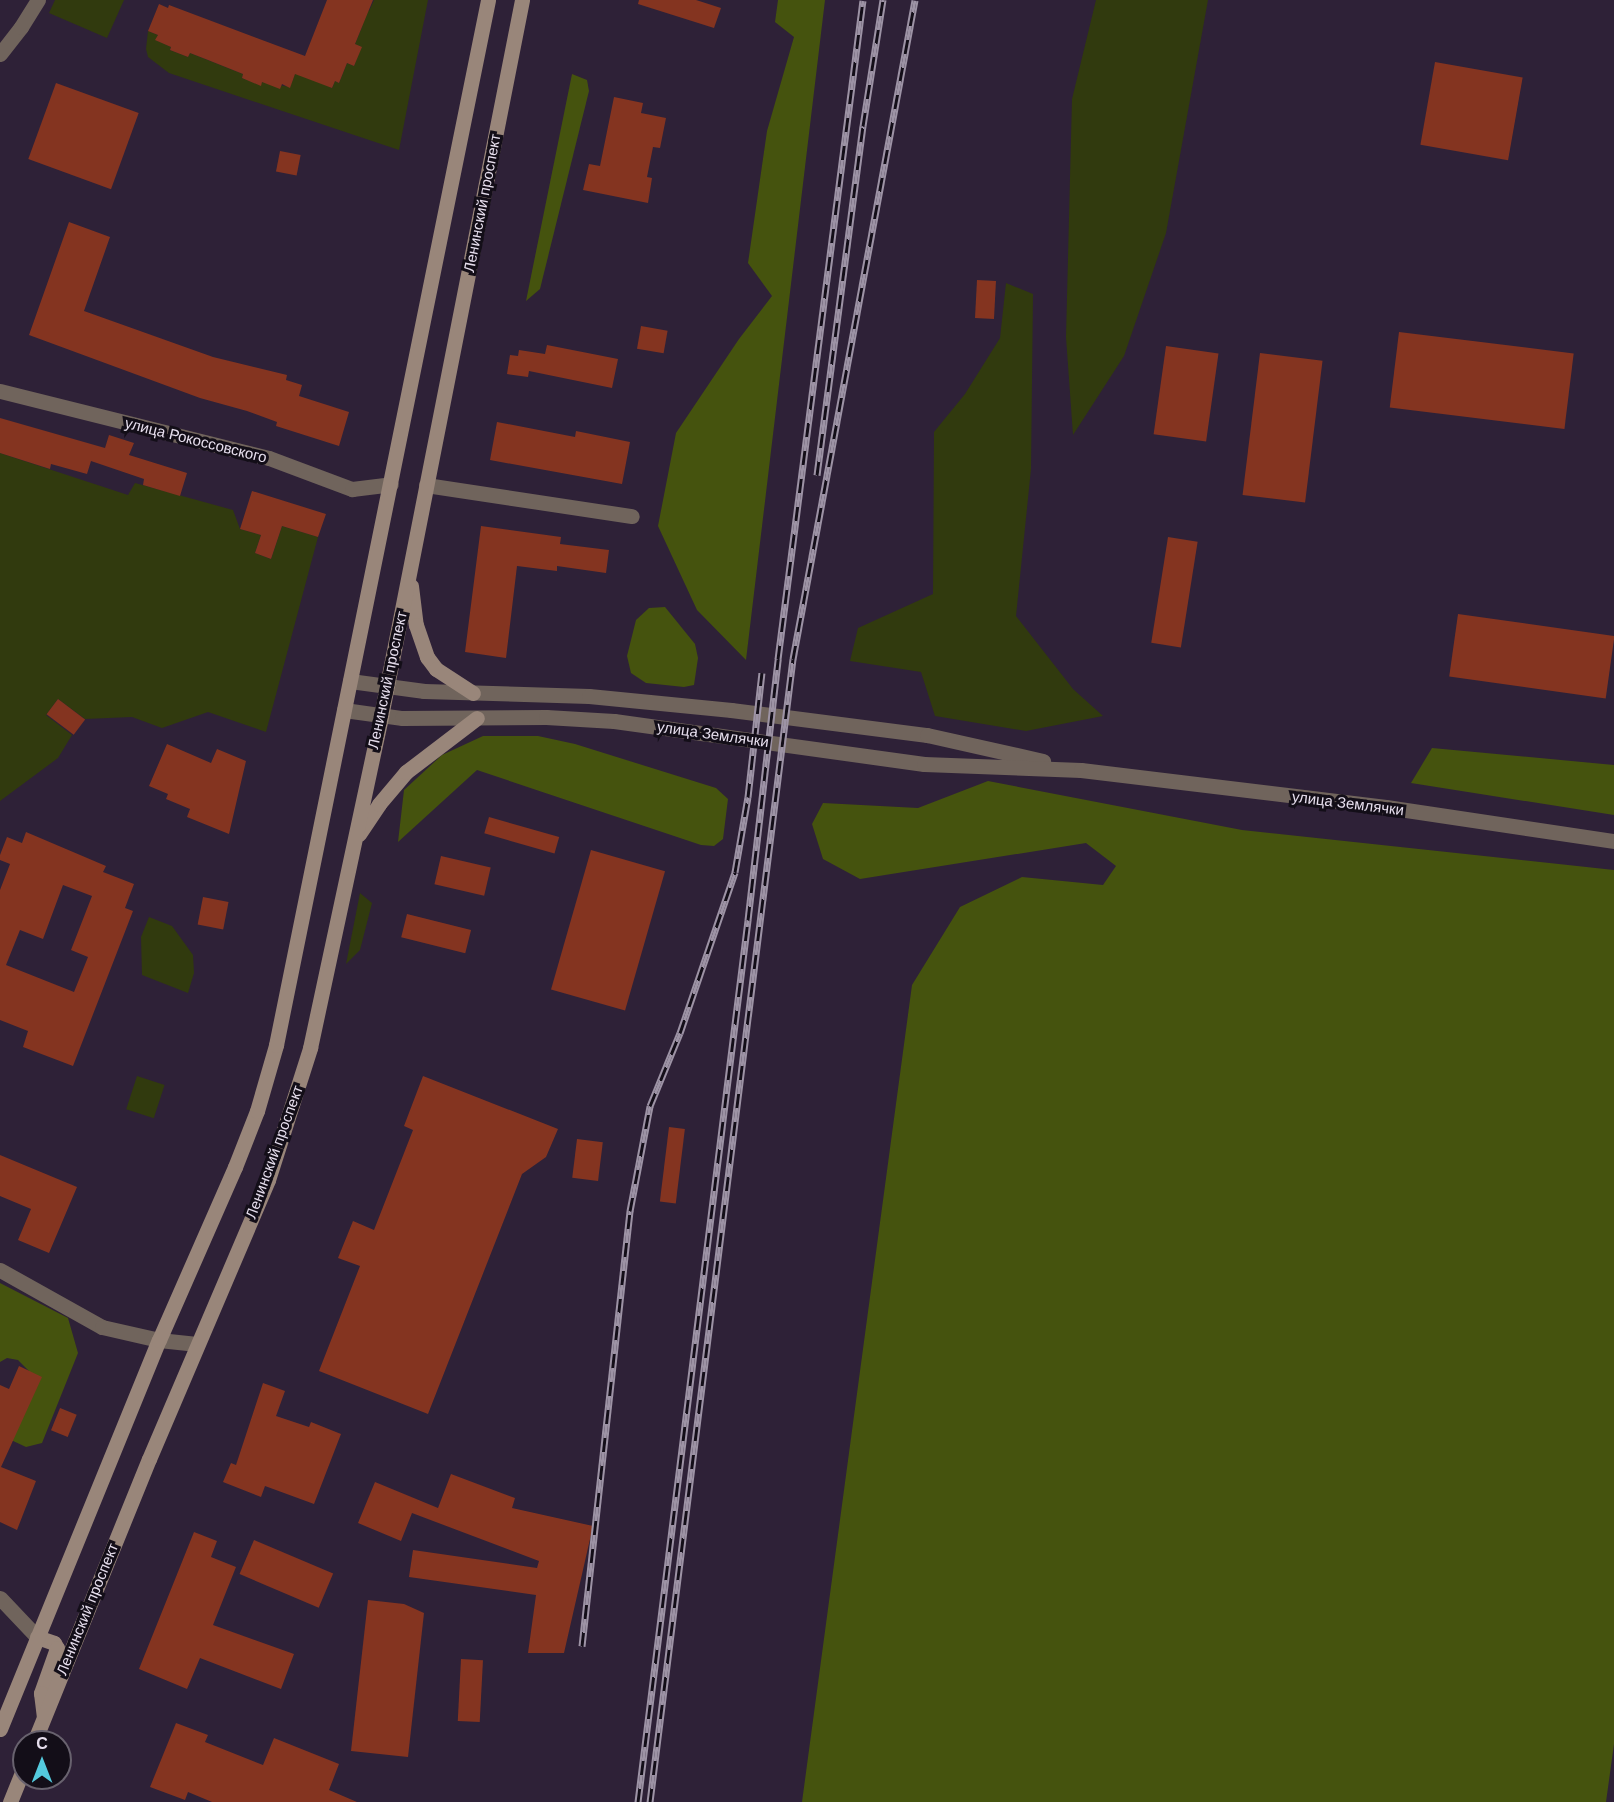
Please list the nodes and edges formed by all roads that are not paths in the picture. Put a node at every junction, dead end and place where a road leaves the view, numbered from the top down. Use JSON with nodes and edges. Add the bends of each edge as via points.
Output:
{"nodes":[{"id":1,"x":38,"y":0,"type":"edge"},
{"id":2,"x":488,"y":0,"type":"edge"},
{"id":3,"x":522,"y":0,"type":"edge"},
{"id":4,"x":0,"y":54,"type":"edge"},
{"id":5,"x":0,"y":391,"type":"edge"},
{"id":6,"x":391,"y":484,"type":"junction"},
{"id":7,"x":426,"y":485,"type":"junction"},
{"id":8,"x":632,"y":516,"type":"dead end"},
{"id":9,"x":410,"y":569,"type":"junction"},
{"id":10,"x":350,"y":681,"type":"junction"},
{"id":11,"x":386,"y":688,"type":"junction"},
{"id":12,"x":473,"y":693,"type":"junction"},
{"id":13,"x":344,"y":710,"type":"junction"},
{"id":14,"x":381,"y":716,"type":"junction"},
{"id":15,"x":477,"y":718,"type":"junction"},
{"id":16,"x":1081,"y":770,"type":"junction"},
{"id":17,"x":1614,"y":841,"type":"edge"},
{"id":18,"x":352,"y":854,"type":"junction"},
{"id":19,"x":0,"y":1270,"type":"edge"},
{"id":20,"x":159,"y":1340,"type":"junction"},
{"id":21,"x":197,"y":1344,"type":"junction"},
{"id":22,"x":0,"y":1598,"type":"edge"},
{"id":23,"x":37,"y":1637,"type":"junction"},
{"id":24,"x":44,"y":1716,"type":"junction"},
{"id":25,"x":0,"y":1729,"type":"edge"},
{"id":26,"x":39,"y":1730,"type":"edge"}],
"edges":[{"from":1,"to":4,"type":"street"},
{"from":2,"to":6,"type":"main road","name":"Ленинский проспект"},
{"from":3,"to":7,"type":"main road","name":"Ленинский проспект"},
{"from":5,"to":6,"type":"street","name":"улица Рокоссовского","via":[[269,458],[352,489]]},
{"from":6,"to":10,"type":"main road","name":"Ленинский проспект"},
{"from":7,"to":8,"type":"street"},
{"from":7,"to":9,"type":"main road","name":"Ленинский проспект"},
{"from":9,"to":11,"type":"main road","name":"Ленинский проспект"},
{"from":9,"to":12,"type":"main road","via":[[416,625],[427,657],[436,669]]},
{"from":10,"to":11,"type":"street","name":"улица Землячки"},
{"from":10,"to":13,"type":"main road","name":"Ленинский проспект"},
{"from":11,"to":12,"type":"street","name":"улица Землячки"},
{"from":11,"to":14,"type":"main road","name":"Ленинский проспект"},
{"from":12,"to":16,"type":"street","name":"улица Землячки","via":[[598,697],[904,732]]},
{"from":13,"to":14,"type":"street","name":"улица Землячки"},
{"from":13,"to":20,"type":"main road","name":"Ленинский проспект","via":[[278,1034],[257,1111]]},
{"from":14,"to":15,"type":"street","name":"улица Землячки"},
{"from":14,"to":18,"type":"main road","name":"Ленинский проспект"},
{"from":15,"to":16,"type":"street","name":"улица Землячки","via":[[614,721],[924,764]]},
{"from":15,"to":18,"type":"main road","via":[[423,758],[391,788],[367,820]]},
{"from":16,"to":17,"type":"street","name":"улица Землячки","via":[[1386,807]]},
{"from":18,"to":21,"type":"main road","name":"Ленинский проспект","via":[[310,1048],[290,1114],[267,1180]]},
{"from":19,"to":20,"type":"street","via":[[102,1327]]},
{"from":20,"to":21,"type":"street"},
{"from":20,"to":23,"type":"main road","name":"Ленинский проспект"},
{"from":21,"to":24,"type":"main road","name":"Ленинский проспект"},
{"from":22,"to":23,"type":"street"},
{"from":23,"to":24,"type":"main road","via":[[57,1648],[41,1693]]},
{"from":23,"to":25,"type":"main road","name":"Ленинский проспект"},
{"from":24,"to":26,"type":"main road","name":"Ленинский проспект"}]}
